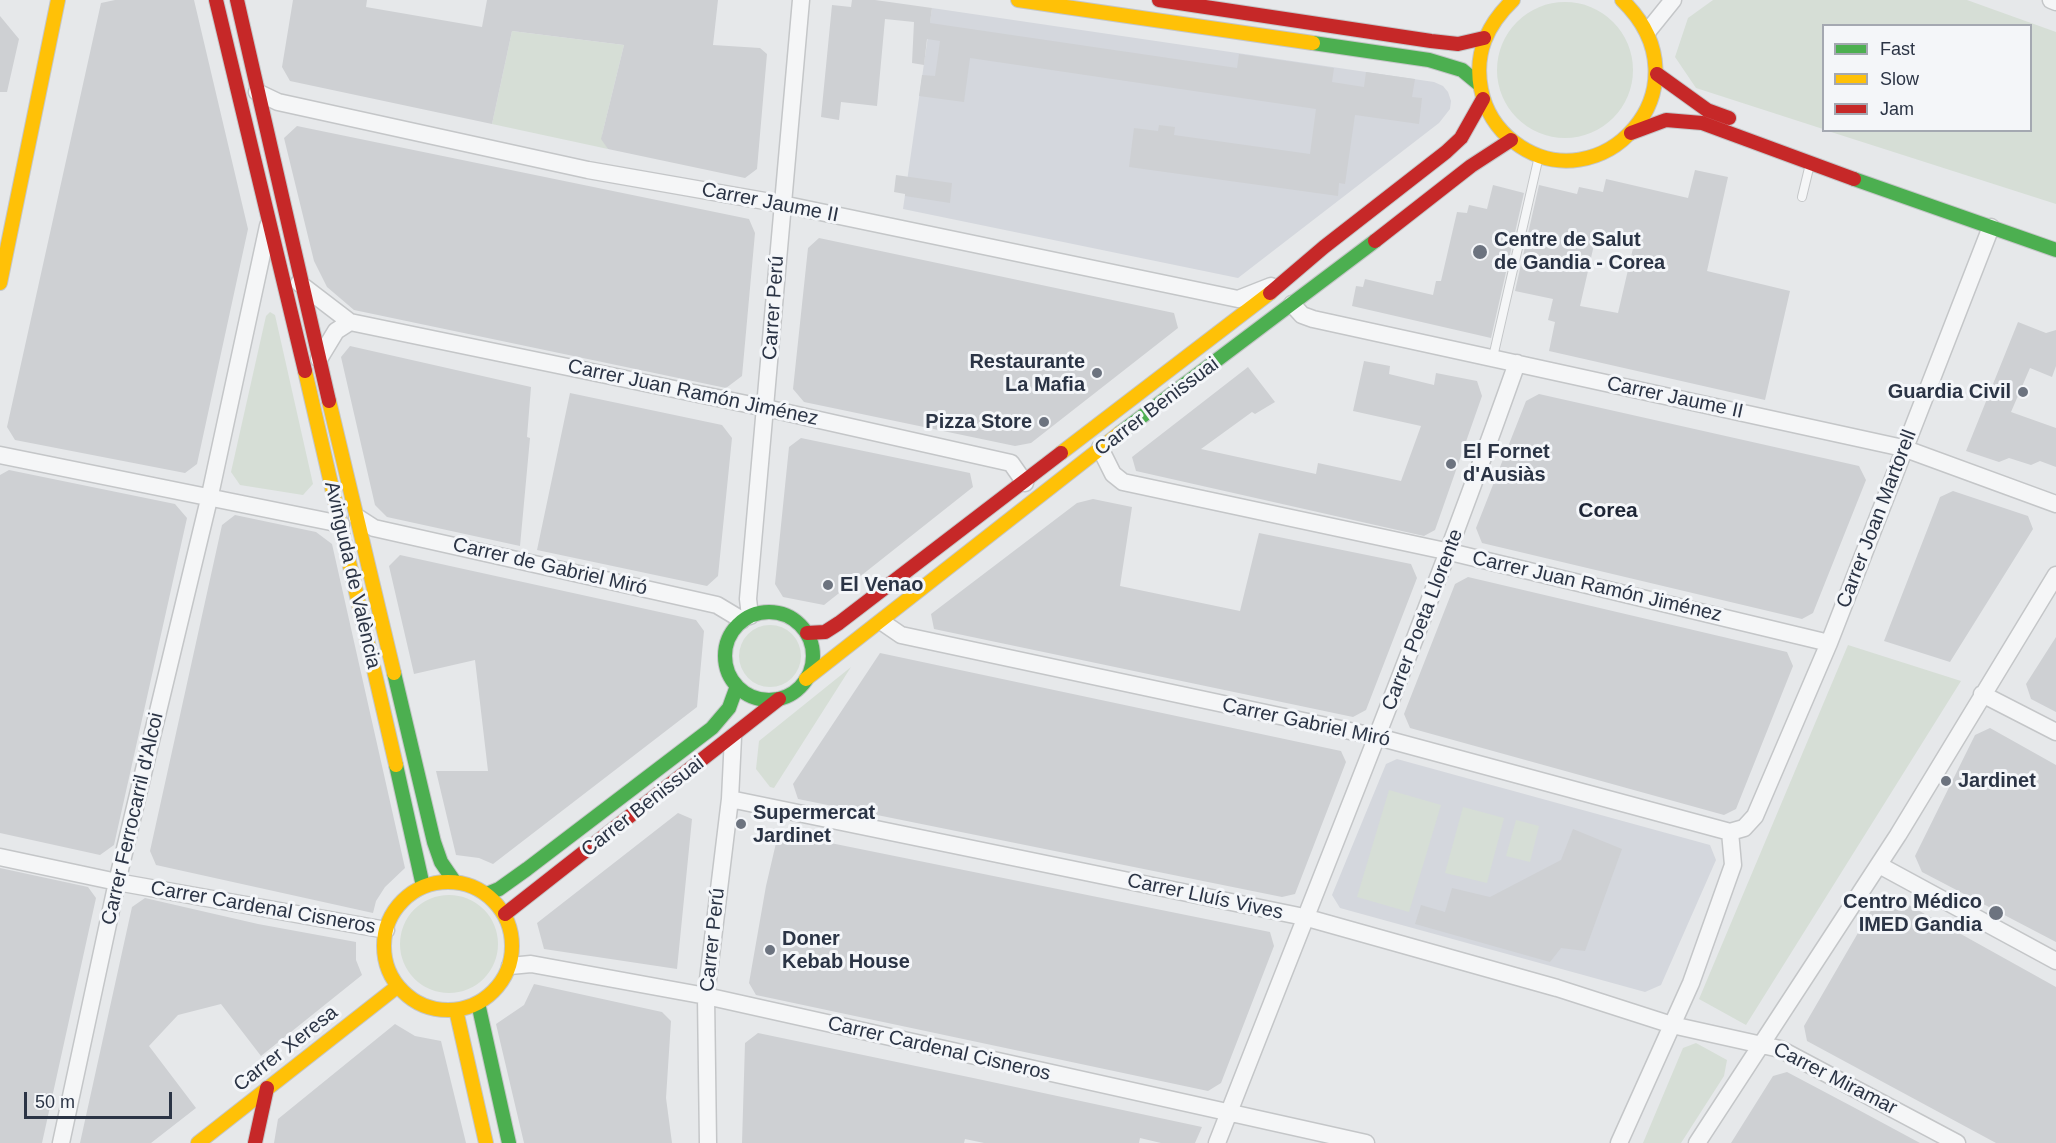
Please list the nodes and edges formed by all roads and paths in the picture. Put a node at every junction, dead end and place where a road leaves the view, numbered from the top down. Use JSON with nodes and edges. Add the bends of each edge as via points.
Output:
{"nodes":[{"id":1,"x":58,"y":0,"type":"edge"},
{"id":2,"x":73,"y":0,"type":"edge"},
{"id":3,"x":216,"y":0,"type":"edge"},
{"id":4,"x":237,"y":0,"type":"edge"},
{"id":5,"x":801,"y":0,"type":"edge"},
{"id":6,"x":1018,"y":0,"type":"edge"},
{"id":7,"x":1159,"y":0,"type":"edge"},
{"id":8,"x":1513,"y":0,"type":"edge"},
{"id":9,"x":1622,"y":0,"type":"edge"},
{"id":10,"x":1673,"y":0,"type":"edge"},
{"id":11,"x":2051,"y":0,"type":"edge"},
{"id":12,"x":2056,"y":2,"type":"edge"},
{"id":13,"x":1648,"y":31,"type":"junction"},
{"id":14,"x":1484,"y":38,"type":"junction"},
{"id":15,"x":49,"y":39,"type":"junction"},
{"id":16,"x":1658,"y":74,"type":"junction"},
{"id":17,"x":1479,"y":84,"type":"junction"},
{"id":18,"x":257,"y":92,"type":"junction"},
{"id":19,"x":1483,"y":99,"type":"junction"},
{"id":20,"x":1631,"y":133,"type":"junction"},
{"id":21,"x":1511,"y":140,"type":"junction"},
{"id":22,"x":1794,"y":142,"type":"dead end"},
{"id":23,"x":1539,"y":155,"type":"junction"},
{"id":24,"x":1810,"y":164,"type":"junction"},
{"id":25,"x":1802,"y":197,"type":"dead end"},
{"id":26,"x":782,"y":204,"type":"junction"},
{"id":27,"x":268,"y":226,"type":"junction"},
{"id":28,"x":1991,"y":227,"type":"junction"},
{"id":29,"x":2056,"y":250,"type":"edge"},
{"id":30,"x":278,"y":265,"type":"junction"},
{"id":31,"x":1284,"y":281,"type":"junction"},
{"id":32,"x":0,"y":283,"type":"edge"},
{"id":33,"x":304,"y":288,"type":"junction"},
{"id":34,"x":1292,"y":304,"type":"junction"},
{"id":35,"x":350,"y":322,"type":"junction"},
{"id":36,"x":1493,"y":357,"type":"junction"},
{"id":37,"x":319,"y":359,"type":"junction"},
{"id":38,"x":1517,"y":363,"type":"junction"},
{"id":39,"x":766,"y":408,"type":"junction"},
{"id":40,"x":1100,"y":448,"type":"junction"},
{"id":41,"x":1903,"y":448,"type":"junction"},
{"id":42,"x":0,"y":455,"type":"edge"},
{"id":43,"x":1025,"y":483,"type":"junction"},
{"id":44,"x":210,"y":495,"type":"junction"},
{"id":45,"x":2056,"y":504,"type":"edge"},
{"id":46,"x":349,"y":520,"type":"junction"},
{"id":47,"x":1450,"y":552,"type":"junction"},
{"id":48,"x":2056,"y":575,"type":"edge"},
{"id":49,"x":746,"y":618,"type":"junction"},
{"id":50,"x":882,"y":622,"type":"junction"},
{"id":51,"x":807,"y":633,"type":"junction"},
{"id":52,"x":1829,"y":643,"type":"junction"},
{"id":53,"x":806,"y":679,"type":"junction"},
{"id":54,"x":736,"y":686,"type":"junction"},
{"id":55,"x":1982,"y":694,"type":"junction"},
{"id":56,"x":779,"y":699,"type":"junction"},
{"id":57,"x":2056,"y":732,"type":"edge"},
{"id":58,"x":733,"y":737,"type":"junction"},
{"id":59,"x":1378,"y":737,"type":"junction"},
{"id":60,"x":730,"y":799,"type":"junction"},
{"id":61,"x":1730,"y":832,"type":"junction"},
{"id":62,"x":0,"y":857,"type":"edge"},
{"id":63,"x":1879,"y":865,"type":"junction"},
{"id":64,"x":454,"y":881,"type":"junction"},
{"id":65,"x":117,"y":882,"type":"junction"},
{"id":66,"x":423,"y":886,"type":"junction"},
{"id":67,"x":487,"y":894,"type":"junction"},
{"id":68,"x":505,"y":914,"type":"junction"},
{"id":69,"x":1304,"y":917,"type":"junction"},
{"id":70,"x":386,"y":930,"type":"junction"},
{"id":71,"x":2056,"y":961,"type":"edge"},
{"id":72,"x":510,"y":966,"type":"junction"},
{"id":73,"x":398,"y":986,"type":"junction"},
{"id":74,"x":706,"y":996,"type":"junction"},
{"id":75,"x":478,"y":1003,"type":"junction"},
{"id":76,"x":456,"y":1010,"type":"junction"},
{"id":77,"x":1672,"y":1025,"type":"junction"},
{"id":78,"x":1761,"y":1042,"type":"junction"},
{"id":79,"x":267,"y":1088,"type":"junction"},
{"id":80,"x":1228,"y":1114,"type":"junction"},
{"id":81,"x":218,"y":1128,"type":"junction"},
{"id":82,"x":61,"y":1143,"type":"edge"},
{"id":83,"x":198,"y":1143,"type":"edge"},
{"id":84,"x":250,"y":1143,"type":"edge"},
{"id":85,"x":255,"y":1143,"type":"edge"},
{"id":86,"x":486,"y":1143,"type":"edge"},
{"id":87,"x":509,"y":1143,"type":"edge"},
{"id":88,"x":708,"y":1143,"type":"edge"},
{"id":89,"x":1217,"y":1143,"type":"edge"},
{"id":90,"x":1366,"y":1143,"type":"edge"},
{"id":91,"x":1619,"y":1143,"type":"edge"},
{"id":92,"x":1697,"y":1143,"type":"edge"},
{"id":93,"x":1957,"y":1143,"type":"edge"}],
"edges":[{"from":1,"to":15,"type":"street"},
{"from":2,"to":15,"type":"street"},
{"from":3,"to":27,"type":"street","name":"Avinguda de València"},
{"from":4,"to":18,"type":"street","name":"Avinguda de València"},
{"from":5,"to":26,"type":"street","name":"Carrer Perú"},
{"from":6,"to":17,"type":"street","via":[[1428,60],[1462,70]]},
{"from":7,"to":14,"type":"street","via":[[1450,44]]},
{"from":8,"to":14,"type":"street","via":[[1498,14]]},
{"from":9,"to":13,"type":"street"},
{"from":10,"to":13,"type":"street"},
{"from":11,"to":12,"type":"street"},
{"from":13,"to":16,"type":"street","via":[[1656,52]]},
{"from":14,"to":17,"type":"street","via":[[1478,61]]},
{"from":15,"to":32,"type":"street"},
{"from":16,"to":20,"type":"street","via":[[1645,116]]},
{"from":16,"to":22,"type":"street","via":[[1707,110]]},
{"from":17,"to":19,"type":"street"},
{"from":18,"to":26,"type":"street","name":"Carrer Jaume II","via":[[278,102],[588,170]]},
{"from":18,"to":33,"type":"street","name":"Avinguda de València"},
{"from":19,"to":21,"type":"street"},
{"from":19,"to":31,"type":"street","name":"Carrer Benissuai","via":[[1461,138],[1446,152]]},
{"from":20,"to":23,"type":"street","via":[[1592,156],[1569,159]]},
{"from":20,"to":24,"type":"street","via":[[1666,120],[1702,123]]},
{"from":21,"to":23,"type":"street"},
{"from":21,"to":34,"type":"street","name":"Carrer Benissuai","via":[[1471,166]]},
{"from":23,"to":36,"type":"lane"},
{"from":24,"to":25,"type":"lane"},
{"from":24,"to":28,"type":"street"},
{"from":26,"to":31,"type":"street","name":"Carrer Jaume II","via":[[1238,299]]},
{"from":26,"to":39,"type":"street","name":"Carrer Perú"},
{"from":27,"to":30,"type":"street","name":"Avinguda de València"},
{"from":27,"to":44,"type":"street","name":"Carrer Ferrocarril d'Alcoi"},
{"from":28,"to":29,"type":"street"},
{"from":28,"to":41,"type":"street","name":"Carrer Joan Martorell"},
{"from":30,"to":33,"type":"street"},
{"from":30,"to":46,"type":"street","name":"Avinguda de València"},
{"from":31,"to":43,"type":"street","name":"Carrer Benissuai"},
{"from":33,"to":35,"type":"street","name":"Carrer Juan Ramón Jiménez"},
{"from":33,"to":37,"type":"street","name":"Avinguda de València"},
{"from":34,"to":36,"type":"street","name":"Carrer Jaume II","via":[[1302,315],[1313,319]]},
{"from":34,"to":40,"type":"street","name":"Carrer Benissuai"},
{"from":35,"to":37,"type":"street","via":[[336,331]]},
{"from":35,"to":39,"type":"street","name":"Carrer Juan Ramón Jiménez"},
{"from":36,"to":38,"type":"street","name":"Carrer Jaume II"},
{"from":37,"to":46,"type":"street","name":"Avinguda de València"},
{"from":38,"to":41,"type":"street","name":"Carrer Jaume II"},
{"from":38,"to":47,"type":"street","name":"Carrer Poeta Llorente"},
{"from":39,"to":43,"type":"street","name":"Carrer Juan Ramón Jiménez","via":[[1011,463]]},
{"from":39,"to":49,"type":"street","name":"Carrer Perú"},
{"from":40,"to":47,"type":"street","name":"Carrer Juan Ramón Jiménez","via":[[1113,474],[1123,482]]},
{"from":40,"to":50,"type":"street","name":"Carrer Benissuai"},
{"from":41,"to":45,"type":"street","name":"Carrer Jaume II"},
{"from":41,"to":52,"type":"street","name":"Carrer Joan Martorell"},
{"from":42,"to":44,"type":"street"},
{"from":43,"to":51,"type":"street","name":"Carrer Benissuai","via":[[825,633]]},
{"from":44,"to":46,"type":"street","name":"Carrer de Gabriel Miró"},
{"from":44,"to":65,"type":"street","name":"Carrer Ferrocarril d'Alcoi"},
{"from":46,"to":49,"type":"street","name":"Carrer de Gabriel Miró","via":[[717,605]]},
{"from":46,"to":64,"type":"street","name":"Avinguda de València","via":[[434,842]]},
{"from":46,"to":66,"type":"street","name":"Avinguda de València"},
{"from":47,"to":52,"type":"street","name":"Carrer Juan Ramón Jiménez"},
{"from":47,"to":59,"type":"street","name":"Carrer Poeta Llorente"},
{"from":48,"to":55,"type":"street"},
{"from":49,"to":51,"type":"street","via":[[775,612],[798,623]]},
{"from":49,"to":54,"type":"street","via":[[733,629],[724,652],[729,676]]},
{"from":50,"to":53,"type":"street","name":"Carrer Benissuai"},
{"from":50,"to":59,"type":"street","name":"Carrer Gabriel Miró","via":[[901,635]]},
{"from":51,"to":53,"type":"street","via":[[813,656]]},
{"from":52,"to":61,"type":"street","name":"Carrer Joan Martorell","via":[[1755,816],[1744,828]]},
{"from":53,"to":56,"type":"street","via":[[790,695]]},
{"from":54,"to":56,"type":"street","via":[[764,700]]},
{"from":54,"to":67,"type":"street","name":"Carrer Benissuai","via":[[729,708],[712,728],[527,869]]},
{"from":55,"to":57,"type":"street"},
{"from":55,"to":63,"type":"street"},
{"from":56,"to":58,"type":"street","name":"Carrer Benissuai"},
{"from":58,"to":60,"type":"street","name":"Carrer Perú"},
{"from":58,"to":68,"type":"street","name":"Carrer Benissuai"},
{"from":59,"to":61,"type":"street","name":"Carrer Gabriel Miró"},
{"from":59,"to":69,"type":"street","name":"Carrer Poeta Llorente"},
{"from":60,"to":69,"type":"street","name":"Carrer Lluís Vives"},
{"from":60,"to":74,"type":"street","name":"Carrer Perú"},
{"from":61,"to":77,"type":"street","via":[[1733,865]]},
{"from":62,"to":65,"type":"street","name":"Carrer Cardenal Cisneros"},
{"from":63,"to":71,"type":"street"},
{"from":63,"to":78,"type":"street"},
{"from":64,"to":66,"type":"street"},
{"from":64,"to":67,"type":"street"},
{"from":65,"to":70,"type":"street","name":"Carrer Cardenal Cisneros"},
{"from":65,"to":82,"type":"street","name":"Carrer Ferrocarril d'Alcoi"},
{"from":66,"to":70,"type":"street","via":[[394,911]]},
{"from":67,"to":68,"type":"street"},
{"from":68,"to":72,"type":"street","via":[[512,931]]},
{"from":69,"to":77,"type":"street","name":"Carrer Lluís Vives","via":[[1557,988]]},
{"from":69,"to":80,"type":"street","name":"Carrer Poeta Llorente"},
{"from":70,"to":73,"type":"street","via":[[385,959]]},
{"from":72,"to":74,"type":"street","name":"Carrer Cardenal Cisneros","via":[[531,964]]},
{"from":72,"to":75,"type":"street","via":[[502,981]]},
{"from":73,"to":76,"type":"street","via":[[424,1005]]},
{"from":73,"to":79,"type":"street","name":"Carrer Xeresa"},
{"from":74,"to":80,"type":"street","name":"Carrer Cardenal Cisneros"},
{"from":74,"to":88,"type":"street","name":"Carrer Perú"},
{"from":75,"to":76,"type":"street"},
{"from":75,"to":87,"type":"street"},
{"from":76,"to":86,"type":"street"},
{"from":77,"to":78,"type":"street","name":"Carrer Miramar","via":[[1730,1040]]},
{"from":77,"to":91,"type":"street"},
{"from":78,"to":92,"type":"street"},
{"from":78,"to":93,"type":"street","name":"Carrer Miramar"},
{"from":79,"to":81,"type":"street","name":"Carrer Xeresa"},
{"from":79,"to":85,"type":"street"},
{"from":80,"to":89,"type":"street","name":"Carrer Poeta Llorente"},
{"from":80,"to":90,"type":"street","name":"Carrer Cardenal Cisneros"},
{"from":81,"to":83,"type":"street","name":"Carrer Xeresa"},
{"from":81,"to":84,"type":"street","via":[[235,1127]]}]}
